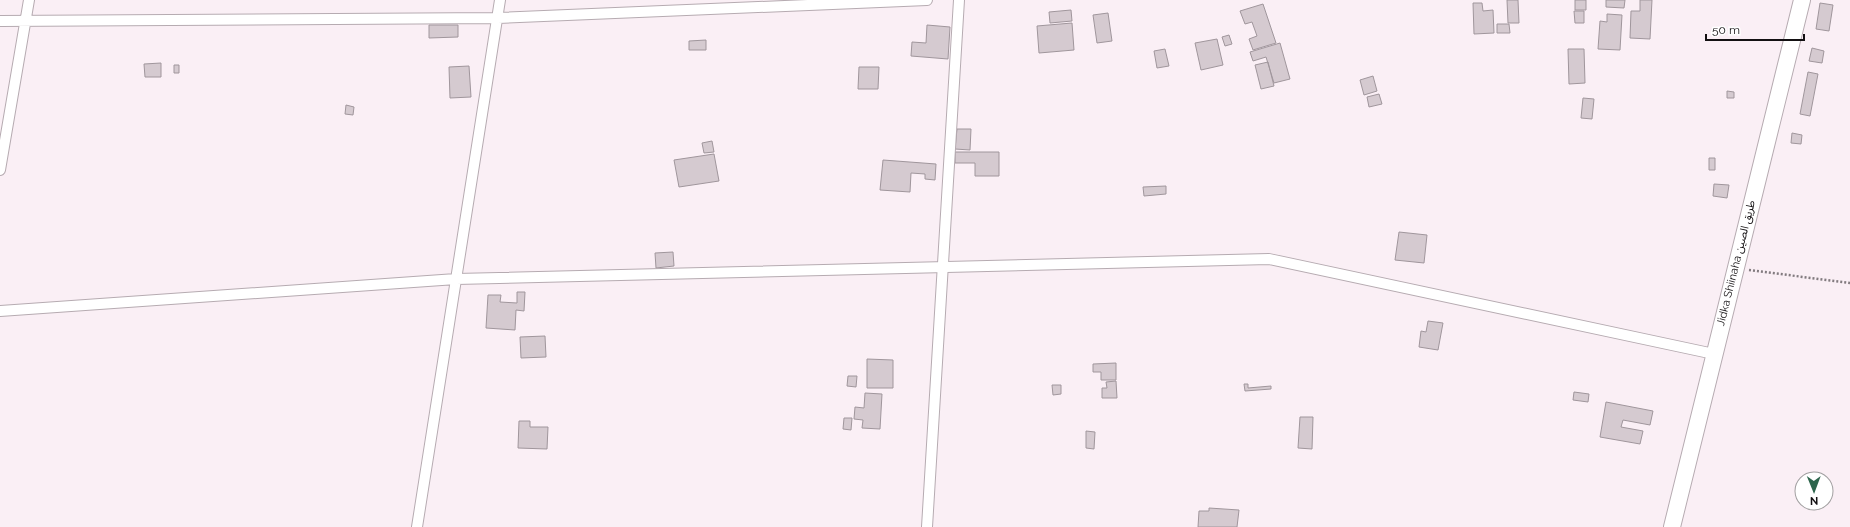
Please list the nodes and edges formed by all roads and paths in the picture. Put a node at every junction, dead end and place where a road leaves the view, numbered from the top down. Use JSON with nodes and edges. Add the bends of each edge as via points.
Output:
{"nodes":[{"id":1,"x":29,"y":0,"type":"edge"},
{"id":2,"x":500,"y":0,"type":"edge"},
{"id":3,"x":927,"y":0,"type":"edge"},
{"id":4,"x":959,"y":0,"type":"edge"},
{"id":5,"x":1802,"y":0,"type":"edge"},
{"id":6,"x":498,"y":18,"type":"junction"},
{"id":7,"x":26,"y":20,"type":"junction"},
{"id":8,"x":0,"y":21,"type":"edge"},
{"id":9,"x":0,"y":170,"type":"edge"},
{"id":10,"x":942,"y":267,"type":"junction"},
{"id":11,"x":1735,"y":269,"type":"junction"},
{"id":12,"x":456,"y":279,"type":"junction"},
{"id":13,"x":1850,"y":283,"type":"edge"},
{"id":14,"x":0,"y":311,"type":"edge"},
{"id":15,"x":1714,"y":354,"type":"junction"},
{"id":16,"x":417,"y":527,"type":"edge"},
{"id":17,"x":927,"y":527,"type":"edge"},
{"id":18,"x":1672,"y":527,"type":"edge"}],
"edges":[{"from":1,"to":7,"type":"street"},
{"from":2,"to":6,"type":"street"},
{"from":3,"to":6,"type":"street"},
{"from":4,"to":10,"type":"street"},
{"from":5,"to":11,"type":"main road","name":"Jidka Shiinaha طريق الصين"},
{"from":6,"to":7,"type":"street"},
{"from":6,"to":12,"type":"street"},
{"from":7,"to":8,"type":"street"},
{"from":7,"to":9,"type":"street"},
{"from":10,"to":12,"type":"street"},
{"from":10,"to":15,"type":"street","via":[[1269,259]]},
{"from":10,"to":17,"type":"street"},
{"from":11,"to":13,"type":"path"},
{"from":11,"to":15,"type":"main road","name":"Jidka Shiinaha طريق الصين"},
{"from":12,"to":14,"type":"street"},
{"from":12,"to":16,"type":"street"},
{"from":15,"to":18,"type":"main road","name":"Jidka Shiinaha طريق الصين"}]}
